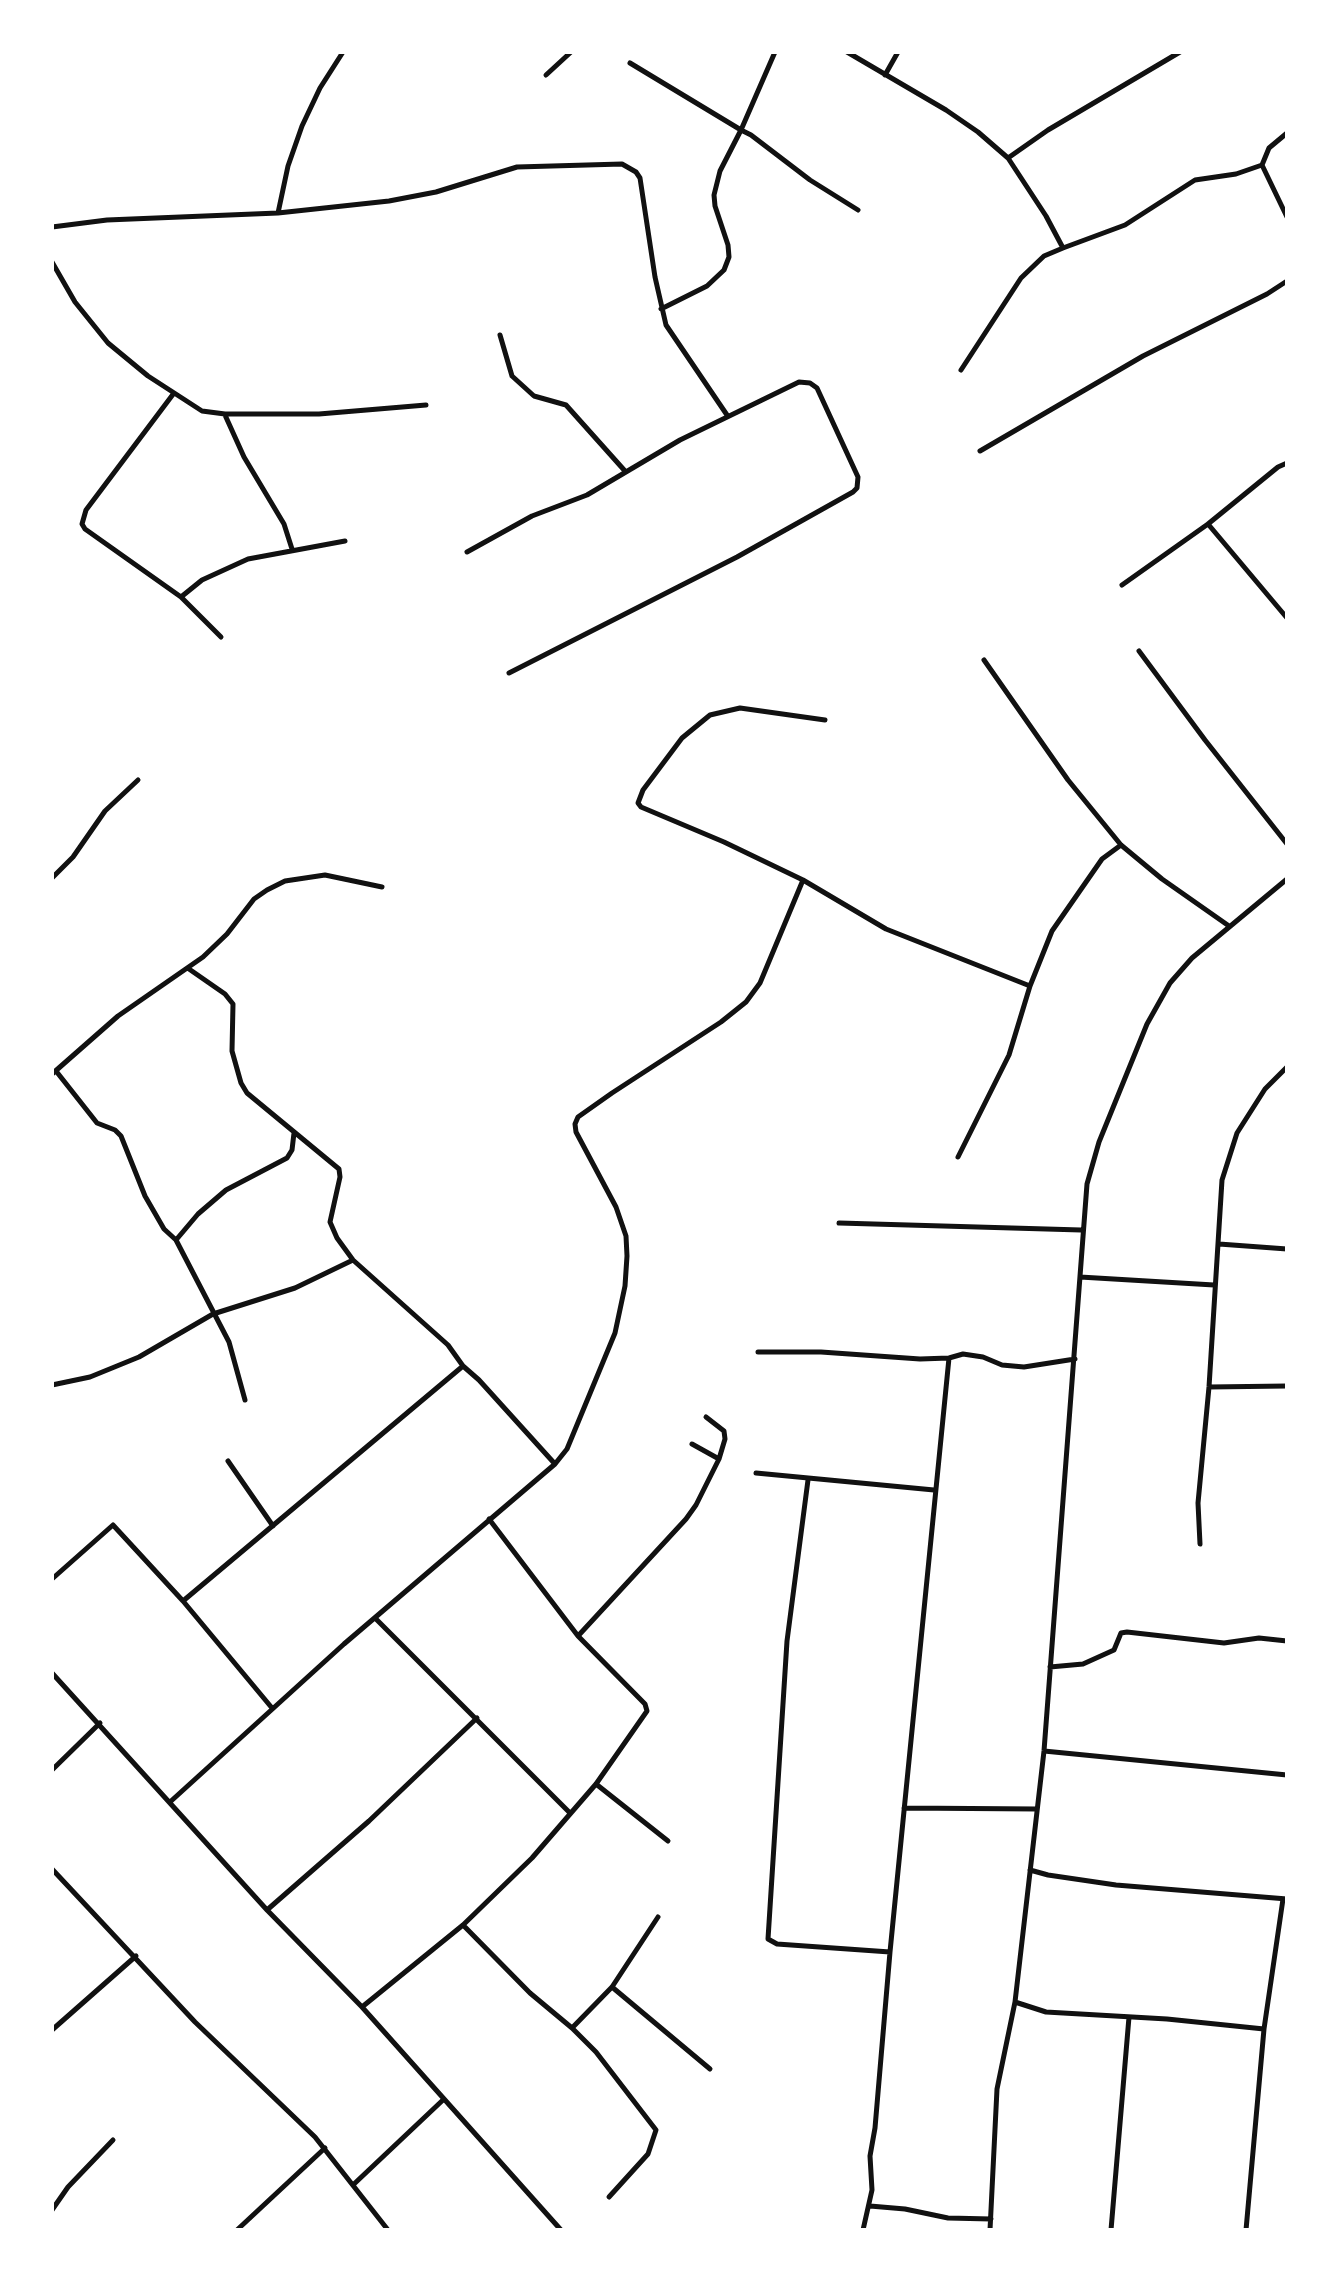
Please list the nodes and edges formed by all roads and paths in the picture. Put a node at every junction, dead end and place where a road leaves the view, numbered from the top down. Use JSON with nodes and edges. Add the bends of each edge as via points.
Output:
{"nodes":[{"id":1,"x":343,"y":52,"type":"edge"},
{"id":2,"x":571,"y":52,"type":"edge"},
{"id":3,"x":775,"y":52,"type":"edge"},
{"id":4,"x":847,"y":52,"type":"edge"},
{"id":5,"x":898,"y":52,"type":"edge"},
{"id":6,"x":1180,"y":52,"type":"edge"},
{"id":7,"x":630,"y":63,"type":"dead end"},
{"id":8,"x":546,"y":75,"type":"dead end"},
{"id":9,"x":885,"y":75,"type":"junction"},
{"id":10,"x":741,"y":130,"type":"junction"},
{"id":11,"x":1287,"y":133,"type":"edge"},
{"id":12,"x":1008,"y":158,"type":"junction"},
{"id":13,"x":1262,"y":165,"type":"junction"},
{"id":14,"x":858,"y":210,"type":"dead end"},
{"id":15,"x":278,"y":213,"type":"junction"},
{"id":16,"x":1287,"y":217,"type":"edge"},
{"id":17,"x":52,"y":227,"type":"edge"},
{"id":18,"x":1063,"y":248,"type":"junction"},
{"id":19,"x":52,"y":262,"type":"edge"},
{"id":20,"x":1287,"y":281,"type":"edge"},
{"id":21,"x":661,"y":309,"type":"junction"},
{"id":22,"x":500,"y":335,"type":"dead end"},
{"id":23,"x":961,"y":370,"type":"dead end"},
{"id":24,"x":174,"y":393,"type":"junction"},
{"id":25,"x":426,"y":405,"type":"dead end"},
{"id":26,"x":225,"y":414,"type":"junction"},
{"id":27,"x":727,"y":415,"type":"junction"},
{"id":28,"x":980,"y":451,"type":"dead end"},
{"id":29,"x":1287,"y":463,"type":"edge"},
{"id":30,"x":625,"y":471,"type":"junction"},
{"id":31,"x":1208,"y":524,"type":"junction"},
{"id":32,"x":345,"y":541,"type":"dead end"},
{"id":33,"x":292,"y":549,"type":"junction"},
{"id":34,"x":467,"y":552,"type":"dead end"},
{"id":35,"x":1122,"y":585,"type":"dead end"},
{"id":36,"x":181,"y":597,"type":"junction"},
{"id":37,"x":1287,"y":618,"type":"edge"},
{"id":38,"x":221,"y":637,"type":"dead end"},
{"id":39,"x":1139,"y":651,"type":"dead end"},
{"id":40,"x":984,"y":660,"type":"dead end"},
{"id":41,"x":509,"y":673,"type":"dead end"},
{"id":42,"x":825,"y":720,"type":"dead end"},
{"id":43,"x":138,"y":780,"type":"dead end"},
{"id":44,"x":1287,"y":844,"type":"edge"},
{"id":45,"x":1121,"y":845,"type":"junction"},
{"id":46,"x":52,"y":878,"type":"edge"},
{"id":47,"x":1287,"y":879,"type":"edge"},
{"id":48,"x":803,"y":880,"type":"junction"},
{"id":49,"x":382,"y":887,"type":"dead end"},
{"id":50,"x":1229,"y":926,"type":"junction"},
{"id":51,"x":189,"y":969,"type":"junction"},
{"id":52,"x":1030,"y":986,"type":"junction"},
{"id":53,"x":1287,"y":1067,"type":"edge"},
{"id":54,"x":54,"y":1072,"type":"edge"},
{"id":55,"x":294,"y":1132,"type":"junction"},
{"id":56,"x":958,"y":1157,"type":"dead end"},
{"id":57,"x":839,"y":1223,"type":"dead end"},
{"id":58,"x":1081,"y":1230,"type":"junction"},
{"id":59,"x":176,"y":1240,"type":"junction"},
{"id":60,"x":1219,"y":1244,"type":"junction"},
{"id":61,"x":1287,"y":1249,"type":"edge"},
{"id":62,"x":353,"y":1260,"type":"junction"},
{"id":63,"x":1080,"y":1277,"type":"junction"},
{"id":64,"x":1214,"y":1285,"type":"junction"},
{"id":65,"x":213,"y":1314,"type":"junction"},
{"id":66,"x":758,"y":1352,"type":"dead end"},
{"id":67,"x":949,"y":1358,"type":"junction"},
{"id":68,"x":1075,"y":1359,"type":"junction"},
{"id":69,"x":463,"y":1366,"type":"junction"},
{"id":70,"x":52,"y":1385,"type":"edge"},
{"id":71,"x":1287,"y":1386,"type":"edge"},
{"id":72,"x":1209,"y":1387,"type":"junction"},
{"id":73,"x":245,"y":1400,"type":"dead end"},
{"id":74,"x":706,"y":1417,"type":"dead end"},
{"id":75,"x":692,"y":1444,"type":"dead end"},
{"id":76,"x":719,"y":1459,"type":"junction"},
{"id":77,"x":228,"y":1461,"type":"dead end"},
{"id":78,"x":555,"y":1464,"type":"junction"},
{"id":79,"x":756,"y":1473,"type":"dead end"},
{"id":80,"x":808,"y":1480,"type":"junction"},
{"id":81,"x":934,"y":1490,"type":"junction"},
{"id":82,"x":489,"y":1519,"type":"junction"},
{"id":83,"x":273,"y":1526,"type":"junction"},
{"id":84,"x":1200,"y":1544,"type":"dead end"},
{"id":85,"x":52,"y":1579,"type":"edge"},
{"id":86,"x":183,"y":1601,"type":"junction"},
{"id":87,"x":375,"y":1618,"type":"junction"},
{"id":88,"x":578,"y":1636,"type":"junction"},
{"id":89,"x":1287,"y":1641,"type":"edge"},
{"id":90,"x":1050,"y":1667,"type":"junction"},
{"id":91,"x":52,"y":1673,"type":"edge"},
{"id":92,"x":272,"y":1708,"type":"junction"},
{"id":93,"x":477,"y":1718,"type":"junction"},
{"id":94,"x":100,"y":1723,"type":"junction"},
{"id":95,"x":1044,"y":1751,"type":"junction"},
{"id":96,"x":52,"y":1770,"type":"edge"},
{"id":97,"x":1287,"y":1775,"type":"edge"},
{"id":98,"x":596,"y":1784,"type":"junction"},
{"id":99,"x":170,"y":1802,"type":"junction"},
{"id":100,"x":904,"y":1808,"type":"junction"},
{"id":101,"x":1037,"y":1809,"type":"junction"},
{"id":102,"x":570,"y":1813,"type":"junction"},
{"id":103,"x":668,"y":1841,"type":"dead end"},
{"id":104,"x":52,"y":1869,"type":"edge"},
{"id":105,"x":1030,"y":1870,"type":"junction"},
{"id":106,"x":1285,"y":1899,"type":"edge"},
{"id":107,"x":267,"y":1910,"type":"junction"},
{"id":108,"x":658,"y":1917,"type":"dead end"},
{"id":109,"x":463,"y":1925,"type":"junction"},
{"id":110,"x":890,"y":1952,"type":"junction"},
{"id":111,"x":136,"y":1956,"type":"junction"},
{"id":112,"x":612,"y":1987,"type":"junction"},
{"id":113,"x":1015,"y":2002,"type":"junction"},
{"id":114,"x":362,"y":2007,"type":"junction"},
{"id":115,"x":1129,"y":2017,"type":"junction"},
{"id":116,"x":572,"y":2028,"type":"junction"},
{"id":117,"x":1264,"y":2029,"type":"junction"},
{"id":118,"x":52,"y":2030,"type":"edge"},
{"id":119,"x":710,"y":2069,"type":"dead end"},
{"id":120,"x":444,"y":2099,"type":"junction"},
{"id":121,"x":113,"y":2140,"type":"dead end"},
{"id":122,"x":325,"y":2148,"type":"junction"},
{"id":123,"x":354,"y":2184,"type":"junction"},
{"id":124,"x":609,"y":2197,"type":"dead end"},
{"id":125,"x":870,"y":2206,"type":"junction"},
{"id":126,"x":52,"y":2210,"type":"edge"},
{"id":127,"x":991,"y":2219,"type":"junction"},
{"id":128,"x":242,"y":2228,"type":"edge"},
{"id":129,"x":388,"y":2230,"type":"edge"},
{"id":130,"x":561,"y":2230,"type":"edge"},
{"id":131,"x":863,"y":2230,"type":"edge"},
{"id":132,"x":990,"y":2230,"type":"edge"},
{"id":133,"x":1111,"y":2230,"type":"edge"},
{"id":134,"x":1246,"y":2230,"type":"edge"}],
"edges":[{"from":1,"to":15,"type":"street","via":[[302,126]]},
{"from":2,"to":8,"type":"street"},
{"from":3,"to":10,"type":"street"},
{"from":4,"to":9,"type":"street"},
{"from":5,"to":9,"type":"street"},
{"from":6,"to":12,"type":"street"},
{"from":7,"to":10,"type":"street"},
{"from":9,"to":12,"type":"street","via":[[946,110]]},
{"from":10,"to":14,"type":"street"},
{"from":10,"to":21,"type":"street","via":[[714,195],[728,245],[724,270],[707,286]]},
{"from":11,"to":13,"type":"street","via":[[1269,148]]},
{"from":12,"to":18,"type":"street"},
{"from":13,"to":16,"type":"street"},
{"from":13,"to":18,"type":"street","via":[[1195,180],[1125,225]]},
{"from":15,"to":17,"type":"street"},
{"from":15,"to":21,"type":"street","via":[[436,192],[517,167],[622,164],[640,178]]},
{"from":18,"to":23,"type":"street","via":[[1044,256],[1021,278]]},
{"from":19,"to":24,"type":"street","via":[[108,343]]},
{"from":20,"to":28,"type":"street","via":[[1143,356]]},
{"from":21,"to":27,"type":"street","via":[[676,343]]},
{"from":22,"to":30,"type":"street","via":[[512,376],[534,396],[566,405]]},
{"from":24,"to":26,"type":"street","via":[[202,411]]},
{"from":24,"to":36,"type":"street","via":[[86,510],[82,524]]},
{"from":25,"to":26,"type":"street","via":[[319,414]]},
{"from":26,"to":33,"type":"street"},
{"from":27,"to":30,"type":"street"},
{"from":27,"to":41,"type":"street","via":[[799,382],[810,383],[858,477],[857,488],[737,557]]},
{"from":29,"to":31,"type":"street"},
{"from":30,"to":34,"type":"street","via":[[587,495],[532,516]]},
{"from":31,"to":35,"type":"street"},
{"from":31,"to":37,"type":"street"},
{"from":32,"to":33,"type":"street"},
{"from":33,"to":36,"type":"street","via":[[223,569]]},
{"from":36,"to":38,"type":"street"},
{"from":39,"to":44,"type":"street"},
{"from":40,"to":45,"type":"street"},
{"from":42,"to":48,"type":"street","via":[[740,708],[710,715],[682,738],[638,799],[641,807]]},
{"from":43,"to":46,"type":"street","via":[[105,811]]},
{"from":45,"to":50,"type":"street"},
{"from":45,"to":52,"type":"street","via":[[1102,859],[1052,931]]},
{"from":47,"to":50,"type":"street"},
{"from":48,"to":52,"type":"street","via":[[886,929]]},
{"from":48,"to":78,"type":"street","via":[[760,983],[746,1002],[575,1124],[626,1236],[625,1286],[615,1333],[576,1431]]},
{"from":49,"to":51,"type":"street","via":[[325,875],[285,881],[254,899],[227,934]]},
{"from":50,"to":58,"type":"street","via":[[1170,983],[1147,1024],[1099,1142]]},
{"from":51,"to":54,"type":"street","via":[[118,1016]]},
{"from":51,"to":55,"type":"street","via":[[233,1004],[232,1051],[247,1093]]},
{"from":52,"to":56,"type":"street","via":[[1009,1055]]},
{"from":53,"to":60,"type":"street","via":[[1265,1089],[1228,1155]]},
{"from":54,"to":59,"type":"street","via":[[97,1123],[121,1136],[145,1196]]},
{"from":55,"to":59,"type":"street","via":[[287,1158],[226,1190]]},
{"from":55,"to":62,"type":"street","via":[[339,1169],[330,1222]]},
{"from":57,"to":58,"type":"street"},
{"from":58,"to":63,"type":"street"},
{"from":59,"to":65,"type":"street"},
{"from":60,"to":61,"type":"street"},
{"from":60,"to":64,"type":"street"},
{"from":62,"to":65,"type":"street","via":[[295,1288]]},
{"from":62,"to":69,"type":"street","via":[[448,1345]]},
{"from":63,"to":64,"type":"street"},
{"from":63,"to":68,"type":"street"},
{"from":64,"to":72,"type":"street"},
{"from":65,"to":70,"type":"street","via":[[139,1357],[82,1381]]},
{"from":65,"to":73,"type":"street","via":[[233,1352]]},
{"from":66,"to":67,"type":"street"},
{"from":67,"to":68,"type":"street","via":[[963,1354],[1024,1367]]},
{"from":67,"to":81,"type":"street"},
{"from":68,"to":90,"type":"street"},
{"from":69,"to":78,"type":"street"},
{"from":69,"to":83,"type":"street"},
{"from":71,"to":72,"type":"street"},
{"from":72,"to":84,"type":"street","via":[[1198,1503]]},
{"from":74,"to":76,"type":"street","via":[[724,1431]]},
{"from":75,"to":76,"type":"street"},
{"from":76,"to":88,"type":"street","via":[[686,1519]]},
{"from":77,"to":83,"type":"street"},
{"from":78,"to":82,"type":"street"},
{"from":79,"to":80,"type":"street"},
{"from":80,"to":81,"type":"street"},
{"from":80,"to":110,"type":"street","via":[[787,1641],[768,1939],[777,1944]]},
{"from":81,"to":100,"type":"street"},
{"from":82,"to":87,"type":"street"},
{"from":82,"to":88,"type":"street"},
{"from":83,"to":86,"type":"street"},
{"from":85,"to":86,"type":"street","via":[[113,1525]]},
{"from":86,"to":92,"type":"street"},
{"from":87,"to":92,"type":"street"},
{"from":87,"to":93,"type":"street"},
{"from":88,"to":98,"type":"street","via":[[647,1711]]},
{"from":89,"to":90,"type":"street","via":[[1224,1643],[1127,1632],[1121,1633],[1114,1650],[1097,1658],[1077,1666]]},
{"from":90,"to":95,"type":"street"},
{"from":91,"to":94,"type":"street"},
{"from":92,"to":99,"type":"street"},
{"from":93,"to":102,"type":"street"},
{"from":93,"to":107,"type":"street"},
{"from":94,"to":96,"type":"street"},
{"from":94,"to":99,"type":"street"},
{"from":95,"to":97,"type":"street"},
{"from":95,"to":101,"type":"street"},
{"from":98,"to":102,"type":"street"},
{"from":98,"to":103,"type":"street"},
{"from":99,"to":107,"type":"street"},
{"from":100,"to":101,"type":"street"},
{"from":100,"to":110,"type":"street"},
{"from":101,"to":105,"type":"street"},
{"from":102,"to":109,"type":"street"},
{"from":104,"to":111,"type":"street"},
{"from":105,"to":106,"type":"street","via":[[1116,1885]]},
{"from":105,"to":113,"type":"street"},
{"from":106,"to":117,"type":"street"},
{"from":107,"to":114,"type":"street"},
{"from":108,"to":112,"type":"street"},
{"from":109,"to":114,"type":"street"},
{"from":109,"to":116,"type":"street"},
{"from":110,"to":125,"type":"street"},
{"from":111,"to":118,"type":"street"},
{"from":111,"to":122,"type":"street","via":[[195,2022]]},
{"from":112,"to":116,"type":"street"},
{"from":112,"to":119,"type":"street"},
{"from":113,"to":115,"type":"street","via":[[1046,2012]]},
{"from":113,"to":127,"type":"street","via":[[997,2089]]},
{"from":114,"to":120,"type":"street"},
{"from":115,"to":117,"type":"street"},
{"from":115,"to":133,"type":"street"},
{"from":116,"to":124,"type":"street","via":[[656,2130],[648,2154]]},
{"from":117,"to":134,"type":"street"},
{"from":120,"to":123,"type":"street"},
{"from":120,"to":130,"type":"street"},
{"from":121,"to":126,"type":"street"},
{"from":122,"to":123,"type":"street"},
{"from":122,"to":128,"type":"street"},
{"from":123,"to":129,"type":"street"},
{"from":125,"to":127,"type":"street"},
{"from":125,"to":131,"type":"street"},
{"from":127,"to":132,"type":"street"}]}
